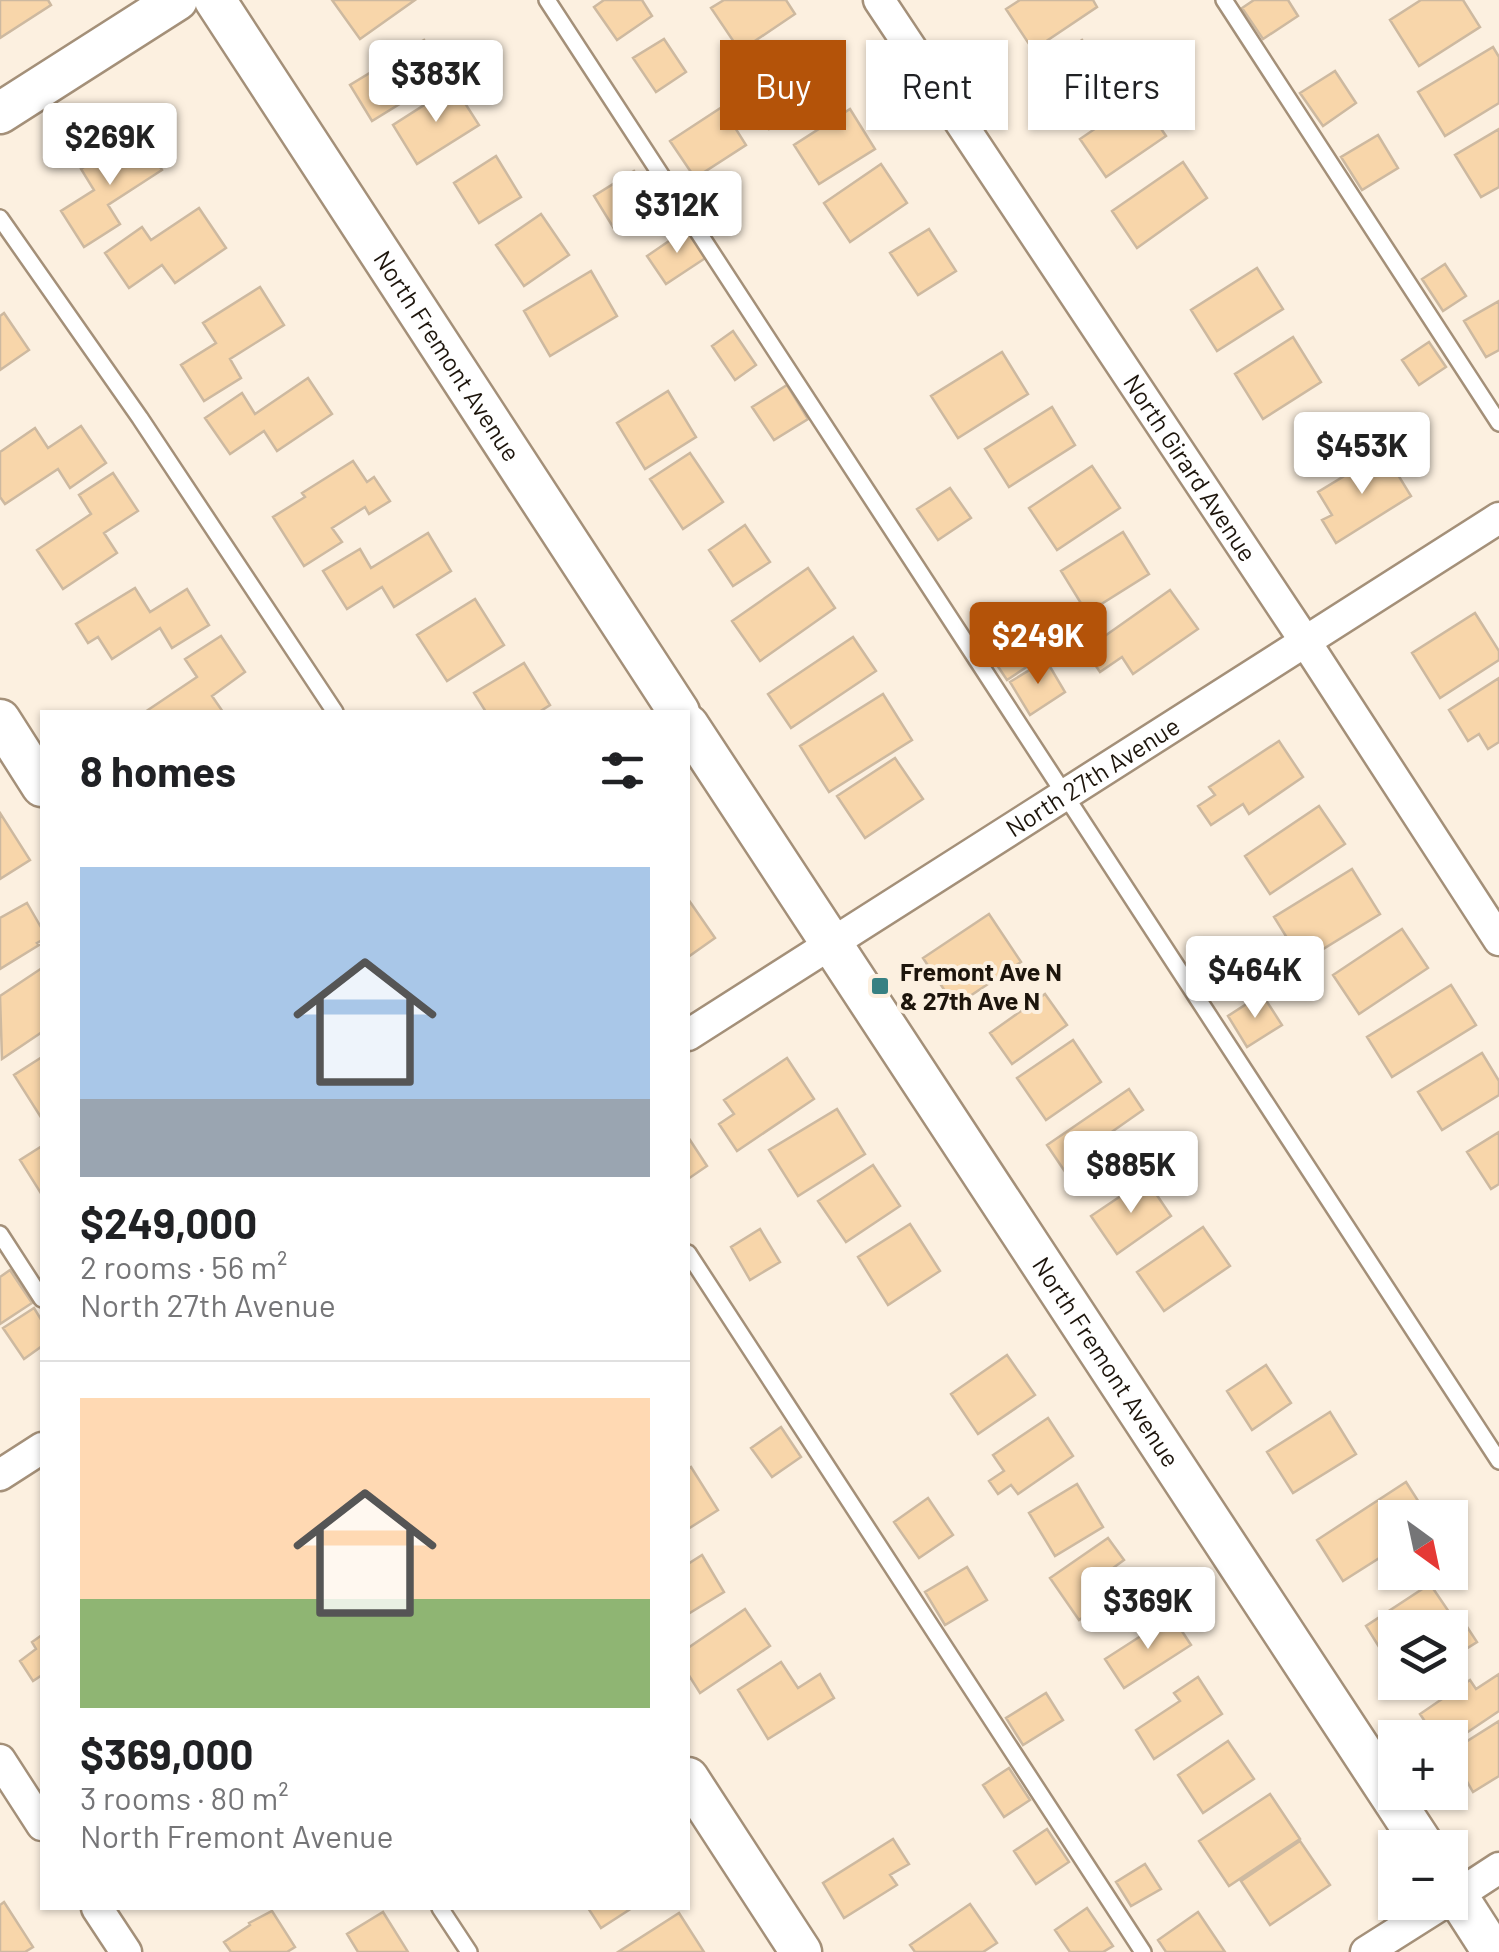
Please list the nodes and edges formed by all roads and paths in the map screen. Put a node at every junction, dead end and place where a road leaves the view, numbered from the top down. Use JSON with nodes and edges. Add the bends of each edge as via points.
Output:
{"nodes":[{"id":1,"x":177,"y":0,"type":"edge"},
{"id":2,"x":214,"y":0,"type":"edge"},
{"id":3,"x":547,"y":0,"type":"edge"},
{"id":4,"x":879,"y":0,"type":"edge"},
{"id":5,"x":1224,"y":0,"type":"edge"},
{"id":6,"x":0,"y":113,"type":"edge"},
{"id":7,"x":0,"y":218,"type":"edge"},
{"id":8,"x":1499,"y":422,"type":"edge"},
{"id":9,"x":1499,"y":518,"type":"edge"},
{"id":10,"x":1305,"y":640,"type":"junction"},
{"id":11,"x":335,"y":710,"type":"edge"},
{"id":12,"x":678,"y":710,"type":"edge"},
{"id":13,"x":0,"y":720,"type":"edge"},
{"id":14,"x":690,"y":728,"type":"edge"},
{"id":15,"x":40,"y":783,"type":"edge"},
{"id":16,"x":1064,"y":794,"type":"junction"},
{"id":17,"x":1499,"y":940,"type":"edge"},
{"id":18,"x":830,"y":944,"type":"junction"},
{"id":19,"x":690,"y":1034,"type":"edge"},
{"id":20,"x":0,"y":1234,"type":"edge"},
{"id":21,"x":690,"y":1257,"type":"edge"},
{"id":22,"x":40,"y":1297,"type":"edge"},
{"id":23,"x":40,"y":1449,"type":"edge"},
{"id":24,"x":1499,"y":1462,"type":"edge"},
{"id":25,"x":0,"y":1475,"type":"edge"},
{"id":26,"x":0,"y":1760,"type":"edge"},
{"id":27,"x":690,"y":1781,"type":"edge"},
{"id":28,"x":40,"y":1822,"type":"edge"},
{"id":29,"x":1413,"y":1830,"type":"edge"},
{"id":30,"x":1499,"y":1868,"type":"edge"},
{"id":31,"x":1468,"y":1886,"type":"edge"},
{"id":32,"x":98,"y":1910,"type":"edge"},
{"id":33,"x":441,"y":1910,"type":"edge"},
{"id":34,"x":1468,"y":1919,"type":"edge"},
{"id":35,"x":1415,"y":1920,"type":"edge"},
{"id":36,"x":126,"y":1952,"type":"edge"},
{"id":37,"x":469,"y":1952,"type":"edge"},
{"id":38,"x":801,"y":1952,"type":"edge"},
{"id":39,"x":1143,"y":1952,"type":"edge"},
{"id":40,"x":1366,"y":1952,"type":"edge"},
{"id":41,"x":1493,"y":1952,"type":"edge"}],
"edges":[{"from":1,"to":6,"type":"street"},
{"from":2,"to":12,"type":"street","name":"North Fremont Avenue"},
{"from":3,"to":16,"type":"lane"},
{"from":4,"to":10,"type":"street","name":"North Girard Avenue"},
{"from":5,"to":8,"type":"lane"},
{"from":7,"to":11,"type":"lane"},
{"from":9,"to":10,"type":"street","name":"North 27th Avenue"},
{"from":10,"to":16,"type":"street","name":"North 27th Avenue"},
{"from":10,"to":17,"type":"street","name":"North Girard Avenue"},
{"from":13,"to":15,"type":"street"},
{"from":14,"to":18,"type":"street","name":"North Fremont Avenue"},
{"from":16,"to":18,"type":"street","name":"North 27th Avenue"},
{"from":16,"to":24,"type":"lane"},
{"from":18,"to":19,"type":"street","name":"North 27th Avenue"},
{"from":18,"to":29,"type":"street","name":"North Fremont Avenue"},
{"from":20,"to":22,"type":"lane"},
{"from":21,"to":39,"type":"lane"},
{"from":23,"to":25,"type":"street"},
{"from":26,"to":28,"type":"street"},
{"from":27,"to":38,"type":"street"},
{"from":30,"to":31,"type":"street"},
{"from":32,"to":36,"type":"street"},
{"from":33,"to":37,"type":"lane"},
{"from":34,"to":41,"type":"street"},
{"from":35,"to":40,"type":"street"}]}
